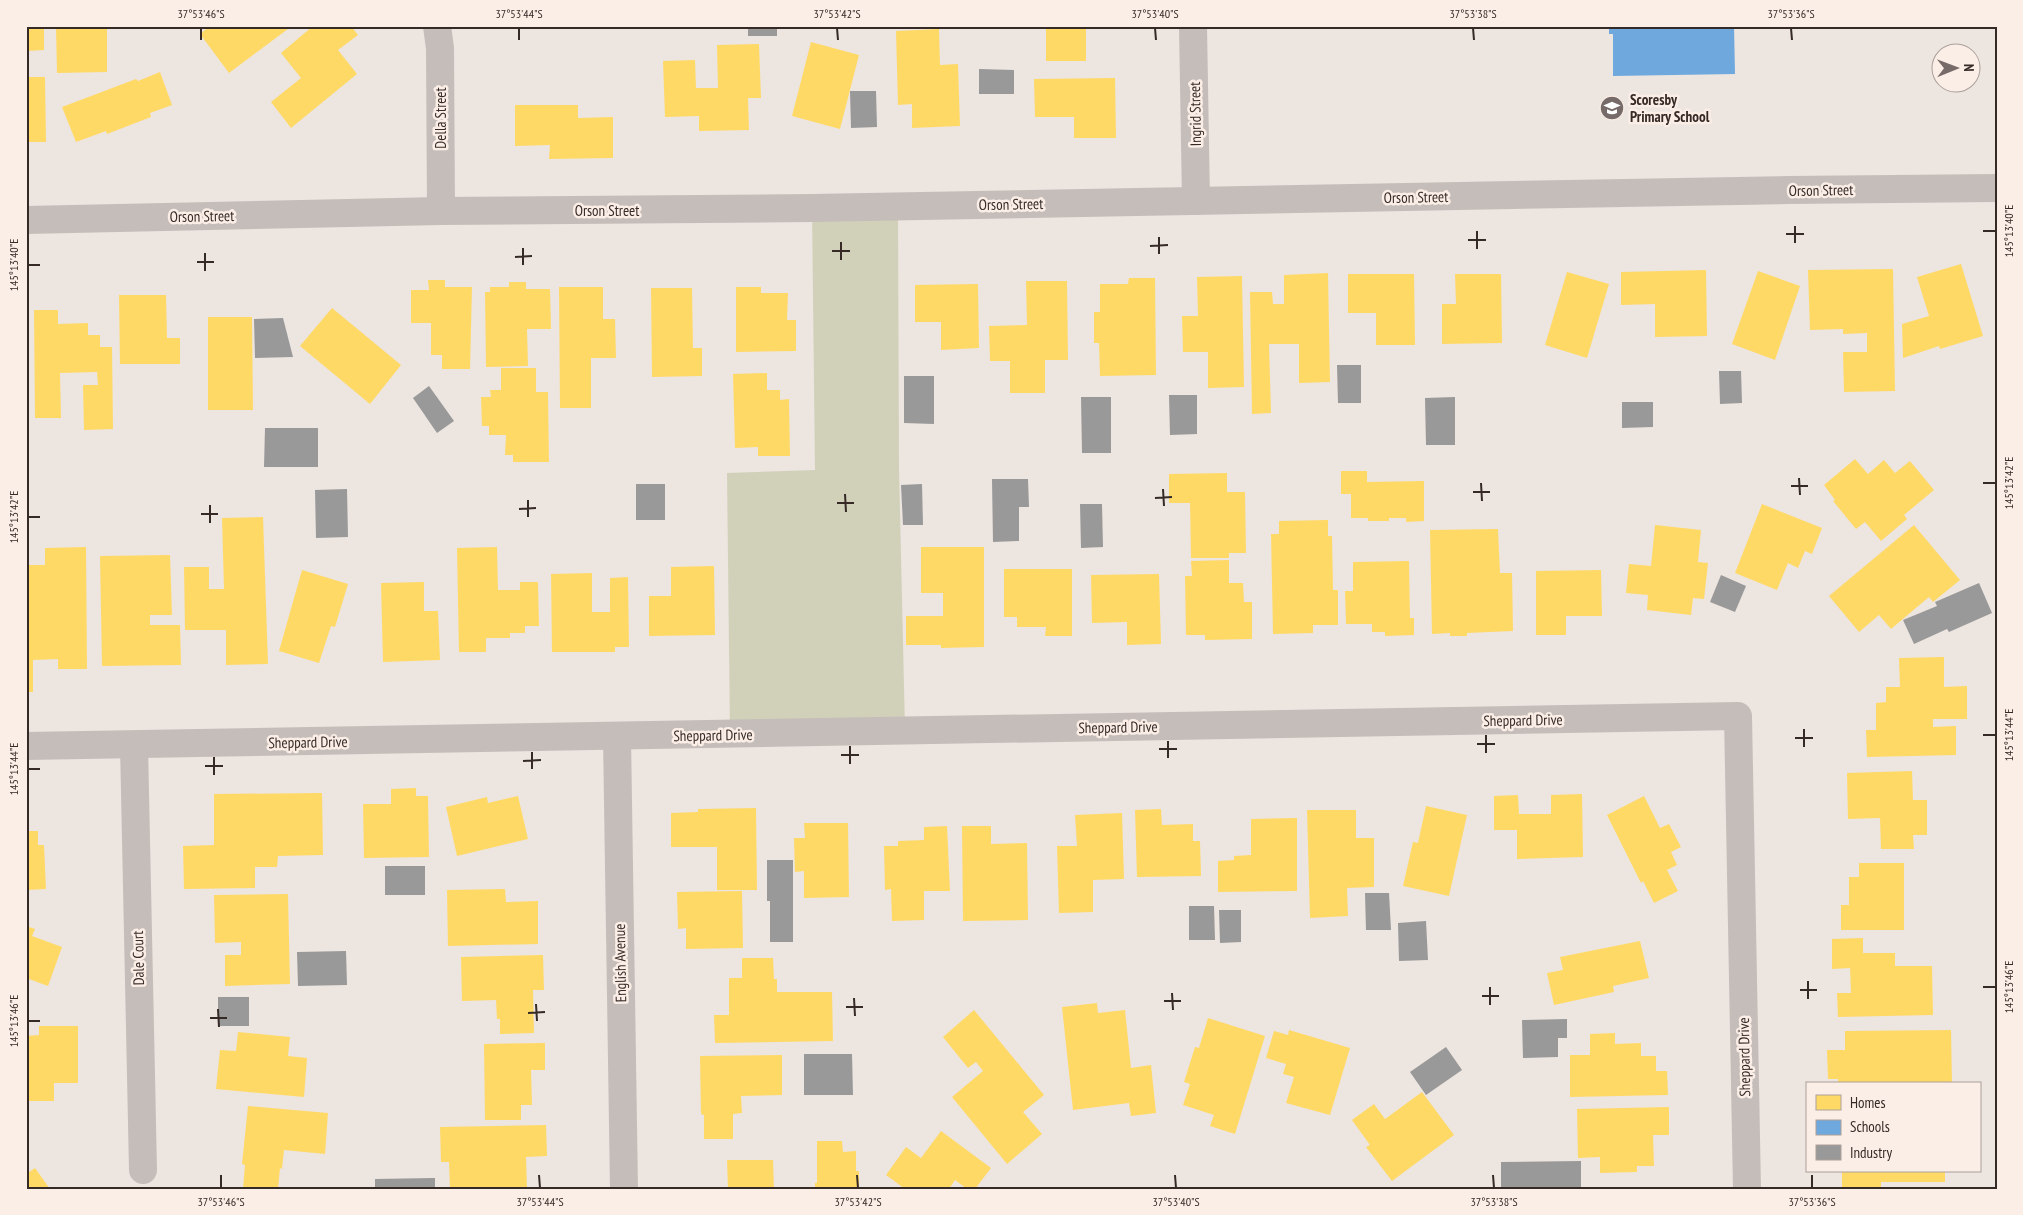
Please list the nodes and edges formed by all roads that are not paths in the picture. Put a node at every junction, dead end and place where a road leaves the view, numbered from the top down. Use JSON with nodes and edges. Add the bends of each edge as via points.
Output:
{"nodes":[{"id":1,"x":437,"y":26,"type":"edge"},
{"id":2,"x":1193,"y":26,"type":"edge"},
{"id":3,"x":1997,"y":188,"type":"edge"},
{"id":4,"x":1196,"y":201,"type":"junction"},
{"id":5,"x":441,"y":211,"type":"junction"},
{"id":6,"x":26,"y":220,"type":"edge"},
{"id":7,"x":617,"y":737,"type":"junction"},
{"id":8,"x":134,"y":745,"type":"junction"},
{"id":9,"x":26,"y":746,"type":"edge"},
{"id":10,"x":143,"y":1170,"type":"dead end"},
{"id":11,"x":624,"y":1189,"type":"edge"},
{"id":12,"x":1747,"y":1189,"type":"edge"}],
"edges":[{"from":1,"to":5,"type":"street","name":"Della Street","via":[[440,48]]},
{"from":2,"to":4,"type":"street","name":"Ingrid Street"},
{"from":3,"to":4,"type":"street","name":"Orson Street"},
{"from":4,"to":5,"type":"street","name":"Orson Street"},
{"from":5,"to":6,"type":"street","name":"Orson Street"},
{"from":7,"to":8,"type":"street","name":"Sheppard Drive"},
{"from":7,"to":11,"type":"street","name":"English Avenue"},
{"from":7,"to":12,"type":"street","name":"Sheppard Drive","via":[[1738,716]]},
{"from":8,"to":9,"type":"street","name":"Sheppard Drive"},
{"from":8,"to":10,"type":"street","name":"Dale Court"}]}
